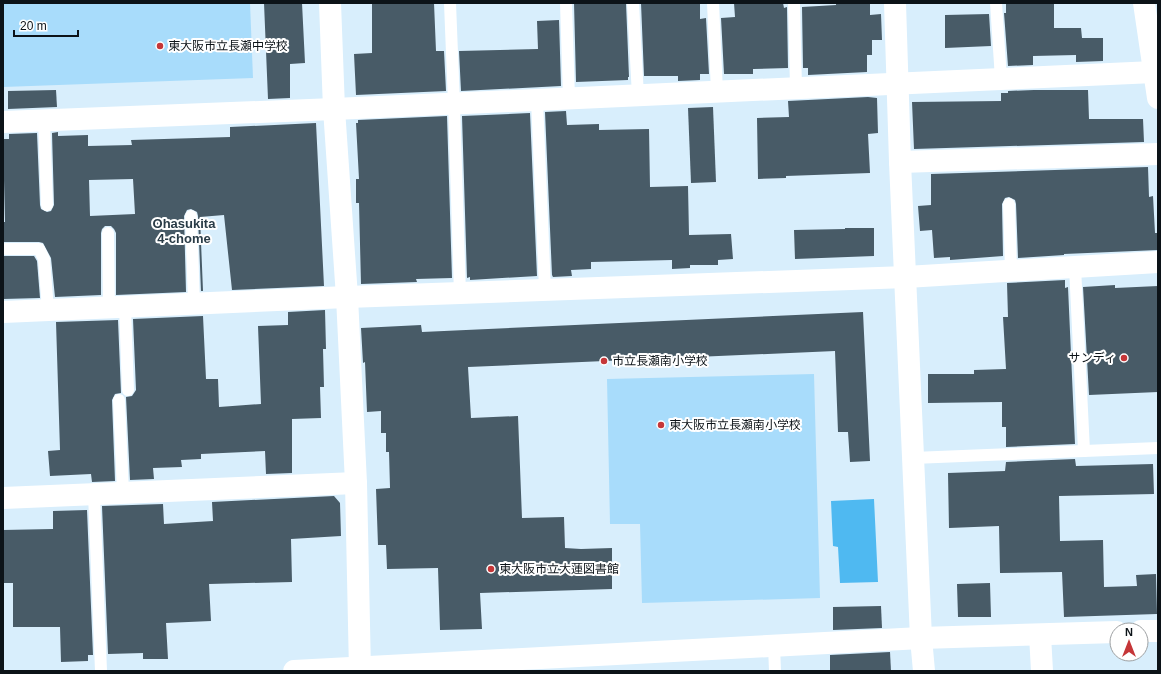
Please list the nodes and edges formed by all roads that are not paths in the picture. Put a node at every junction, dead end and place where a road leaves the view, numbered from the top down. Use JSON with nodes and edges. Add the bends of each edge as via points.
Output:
{"nodes":[{"id":1,"x":330,"y":3,"type":"edge"},
{"id":2,"x":450,"y":3,"type":"edge"},
{"id":3,"x":566,"y":3,"type":"edge"},
{"id":4,"x":633,"y":3,"type":"edge"},
{"id":5,"x":713,"y":3,"type":"edge"},
{"id":6,"x":794,"y":3,"type":"edge"},
{"id":7,"x":895,"y":3,"type":"edge"},
{"id":8,"x":996,"y":3,"type":"edge"},
{"id":9,"x":1144,"y":3,"type":"edge"},
{"id":10,"x":1154,"y":72,"type":"junction"},
{"id":11,"x":1001,"y":79,"type":"junction"},
{"id":12,"x":898,"y":84,"type":"junction"},
{"id":13,"x":796,"y":88,"type":"junction"},
{"id":14,"x":717,"y":92,"type":"junction"},
{"id":15,"x":638,"y":96,"type":"junction"},
{"id":16,"x":569,"y":98,"type":"junction"},
{"id":17,"x":1158,"y":98,"type":"edge"},
{"id":18,"x":537,"y":100,"type":"junction"},
{"id":19,"x":454,"y":104,"type":"junction"},
{"id":20,"x":334,"y":109,"type":"junction"},
{"id":21,"x":44,"y":120,"type":"junction"},
{"id":22,"x":3,"y":122,"type":"edge"},
{"id":23,"x":1158,"y":154,"type":"edge"},
{"id":24,"x":900,"y":162,"type":"junction"},
{"id":25,"x":47,"y":204,"type":"dead end"},
{"id":26,"x":1009,"y":204,"type":"dead end"},
{"id":27,"x":191,"y":216,"type":"dead end"},
{"id":28,"x":108,"y":233,"type":"dead end"},
{"id":29,"x":6,"y":249,"type":"dead end"},
{"id":30,"x":1158,"y":262,"type":"edge"},
{"id":31,"x":1075,"y":267,"type":"junction"},
{"id":32,"x":1011,"y":271,"type":"junction"},
{"id":33,"x":906,"y":277,"type":"junction"},
{"id":34,"x":545,"y":290,"type":"junction"},
{"id":35,"x":460,"y":294,"type":"junction"},
{"id":36,"x":347,"y":297,"type":"junction"},
{"id":37,"x":194,"y":304,"type":"junction"},
{"id":38,"x":117,"y":307,"type":"junction"},
{"id":39,"x":48,"y":310,"type":"junction"},
{"id":40,"x":3,"y":312,"type":"edge"},
{"id":41,"x":128,"y":390,"type":"dead end"},
{"id":42,"x":119,"y":400,"type":"dead end"},
{"id":43,"x":1158,"y":448,"type":"edge"},
{"id":44,"x":1084,"y":451,"type":"junction"},
{"id":45,"x":914,"y":458,"type":"junction"},
{"id":46,"x":356,"y":483,"type":"junction"},
{"id":47,"x":123,"y":492,"type":"junction"},
{"id":48,"x":94,"y":494,"type":"junction"},
{"id":49,"x":3,"y":498,"type":"edge"},
{"id":50,"x":1109,"y":632,"type":"edge"},
{"id":51,"x":1040,"y":634,"type":"junction"},
{"id":52,"x":921,"y":638,"type":"junction"},
{"id":53,"x":774,"y":646,"type":"junction"},
{"id":54,"x":451,"y":667,"type":"edge"},
{"id":55,"x":360,"y":669,"type":"edge"},
{"id":56,"x":101,"y":671,"type":"edge"},
{"id":57,"x":294,"y":671,"type":"edge"},
{"id":58,"x":775,"y":671,"type":"edge"},
{"id":59,"x":924,"y":671,"type":"edge"},
{"id":60,"x":1042,"y":671,"type":"edge"}],
"edges":[{"from":1,"to":20,"type":"street"},
{"from":2,"to":19,"type":"lane"},
{"from":3,"to":16,"type":"lane"},
{"from":4,"to":15,"type":"lane"},
{"from":5,"to":14,"type":"lane"},
{"from":6,"to":13,"type":"lane"},
{"from":7,"to":12,"type":"street"},
{"from":8,"to":11,"type":"lane"},
{"from":9,"to":10,"type":"street"},
{"from":10,"to":11,"type":"street"},
{"from":10,"to":17,"type":"street"},
{"from":11,"to":12,"type":"street"},
{"from":12,"to":13,"type":"street"},
{"from":12,"to":24,"type":"street"},
{"from":13,"to":14,"type":"street"},
{"from":14,"to":15,"type":"street"},
{"from":15,"to":16,"type":"street"},
{"from":16,"to":18,"type":"street"},
{"from":18,"to":19,"type":"street"},
{"from":18,"to":34,"type":"lane"},
{"from":19,"to":20,"type":"street"},
{"from":19,"to":35,"type":"lane"},
{"from":20,"to":21,"type":"street"},
{"from":20,"to":36,"type":"street"},
{"from":21,"to":22,"type":"street"},
{"from":21,"to":25,"type":"lane"},
{"from":23,"to":24,"type":"street"},
{"from":24,"to":33,"type":"street"},
{"from":26,"to":32,"type":"lane"},
{"from":27,"to":37,"type":"lane"},
{"from":28,"to":38,"type":"lane"},
{"from":29,"to":39,"type":"lane","via":[[39,249],[44,259]]},
{"from":30,"to":31,"type":"street"},
{"from":31,"to":32,"type":"street"},
{"from":31,"to":44,"type":"lane"},
{"from":32,"to":33,"type":"street"},
{"from":33,"to":34,"type":"street"},
{"from":33,"to":45,"type":"street"},
{"from":34,"to":35,"type":"street"},
{"from":35,"to":36,"type":"street"},
{"from":36,"to":37,"type":"street"},
{"from":36,"to":46,"type":"street"},
{"from":37,"to":38,"type":"street"},
{"from":38,"to":39,"type":"street"},
{"from":38,"to":41,"type":"lane"},
{"from":39,"to":40,"type":"street"},
{"from":42,"to":47,"type":"lane"},
{"from":43,"to":44,"type":"lane"},
{"from":44,"to":45,"type":"lane"},
{"from":45,"to":52,"type":"street"},
{"from":46,"to":47,"type":"street"},
{"from":46,"to":55,"type":"street"},
{"from":47,"to":48,"type":"street"},
{"from":48,"to":49,"type":"street"},
{"from":48,"to":56,"type":"lane"},
{"from":50,"to":51,"type":"street"},
{"from":51,"to":52,"type":"street"},
{"from":51,"to":60,"type":"street"},
{"from":52,"to":53,"type":"street"},
{"from":52,"to":59,"type":"street"},
{"from":53,"to":54,"type":"street"},
{"from":53,"to":58,"type":"lane"},
{"from":54,"to":55,"type":"street"},
{"from":55,"to":57,"type":"street"}]}
